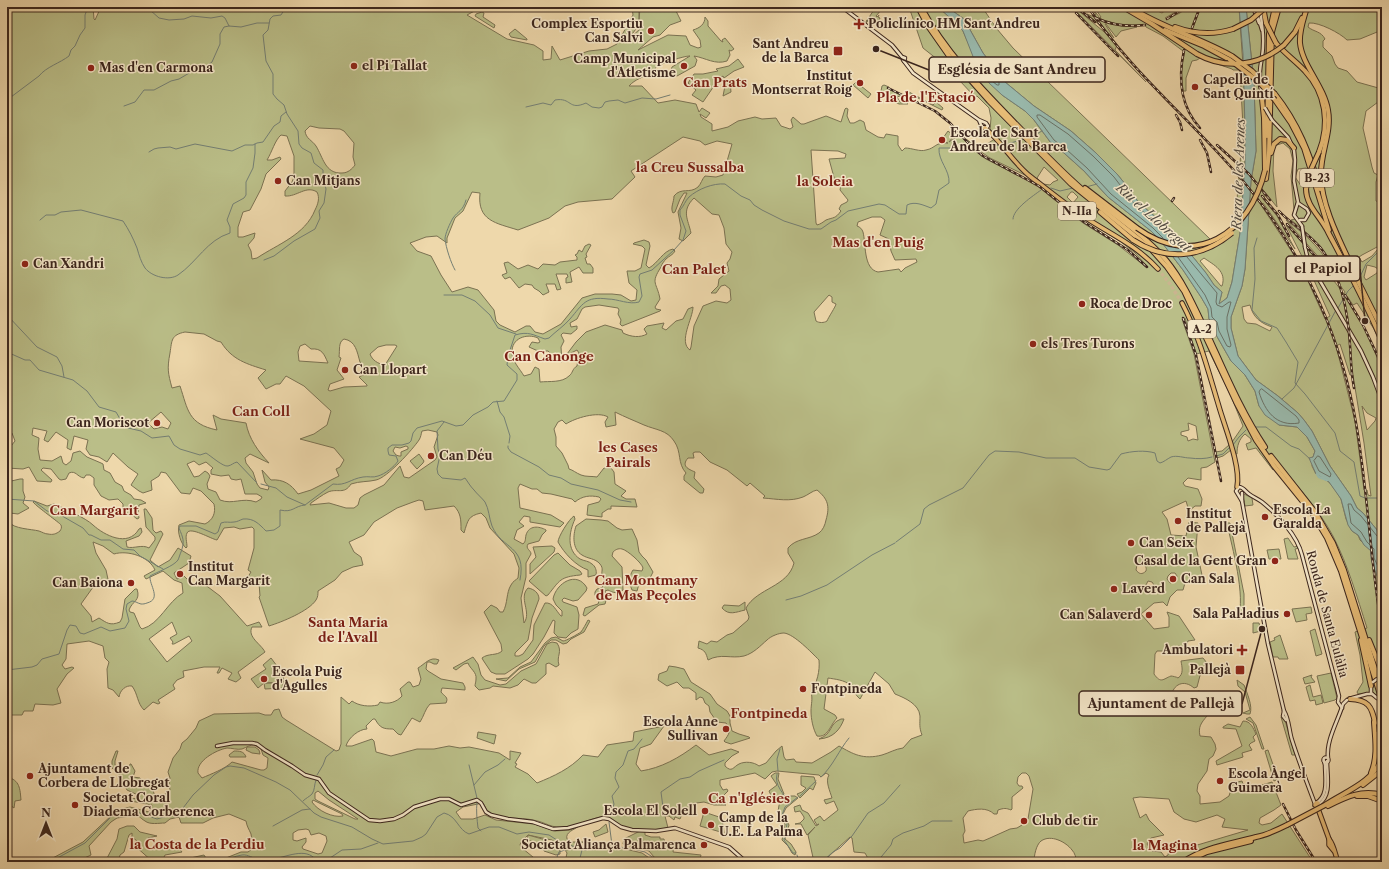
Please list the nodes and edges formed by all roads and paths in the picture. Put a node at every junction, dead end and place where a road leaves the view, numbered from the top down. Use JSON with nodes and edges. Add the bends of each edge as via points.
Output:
{"nodes":[{"id":1,"x":842,"y":7,"type":"edge"},
{"id":2,"x":918,"y":7,"type":"edge"},
{"id":3,"x":921,"y":7,"type":"edge"},
{"id":4,"x":1123,"y":7,"type":"edge"},
{"id":5,"x":1132,"y":7,"type":"edge"},
{"id":6,"x":1254,"y":7,"type":"edge"},
{"id":7,"x":1260,"y":7,"type":"edge"},
{"id":8,"x":1264,"y":7,"type":"edge"},
{"id":9,"x":1275,"y":7,"type":"edge"},
{"id":10,"x":1279,"y":7,"type":"edge"},
{"id":11,"x":1306,"y":7,"type":"edge"},
{"id":12,"x":1152,"y":24,"type":"junction"},
{"id":13,"x":1263,"y":40,"type":"junction"},
{"id":14,"x":1231,"y":58,"type":"junction"},
{"id":15,"x":1262,"y":99,"type":"junction"},
{"id":16,"x":982,"y":123,"type":"junction"},
{"id":17,"x":986,"y":127,"type":"junction"},
{"id":18,"x":1025,"y":136,"type":"junction"},
{"id":19,"x":1294,"y":148,"type":"junction"},
{"id":20,"x":1267,"y":165,"type":"junction"},
{"id":21,"x":1080,"y":188,"type":"junction"},
{"id":22,"x":1298,"y":202,"type":"junction"},
{"id":23,"x":1303,"y":207,"type":"junction"},
{"id":24,"x":1296,"y":209,"type":"junction"},
{"id":25,"x":1299,"y":220,"type":"junction"},
{"id":26,"x":1304,"y":220,"type":"junction"},
{"id":27,"x":1302,"y":226,"type":"junction"},
{"id":28,"x":1340,"y":256,"type":"junction"},
{"id":29,"x":1349,"y":267,"type":"junction"},
{"id":30,"x":1158,"y":269,"type":"tunnel mouth"},
{"id":31,"x":1361,"y":290,"type":"junction"},
{"id":32,"x":1182,"y":303,"type":"tunnel mouth"},
{"id":33,"x":1382,"y":329,"type":"edge"},
{"id":34,"x":1382,"y":341,"type":"edge"},
{"id":35,"x":1382,"y":401,"type":"edge"},
{"id":36,"x":1238,"y":480,"type":"junction"},
{"id":37,"x":1237,"y":487,"type":"junction"},
{"id":38,"x":1243,"y":488,"type":"junction"},
{"id":39,"x":1241,"y":493,"type":"junction"},
{"id":40,"x":1249,"y":494,"type":"junction"},
{"id":41,"x":1360,"y":624,"type":"junction"},
{"id":42,"x":1382,"y":672,"type":"edge"},
{"id":43,"x":1382,"y":679,"type":"edge"},
{"id":44,"x":1371,"y":685,"type":"junction"},
{"id":45,"x":1382,"y":691,"type":"edge"},
{"id":46,"x":1372,"y":694,"type":"junction"},
{"id":47,"x":1364,"y":695,"type":"junction"},
{"id":48,"x":1382,"y":698,"type":"edge"},
{"id":49,"x":1344,"y":701,"type":"junction"},
{"id":50,"x":1382,"y":702,"type":"edge"},
{"id":51,"x":1374,"y":722,"type":"junction"},
{"id":52,"x":217,"y":746,"type":"dead end"},
{"id":53,"x":1382,"y":748,"type":"edge"},
{"id":54,"x":1382,"y":758,"type":"edge"},
{"id":55,"x":1382,"y":770,"type":"edge"},
{"id":56,"x":1361,"y":784,"type":"junction"},
{"id":57,"x":1382,"y":794,"type":"edge"},
{"id":58,"x":1382,"y":801,"type":"edge"},
{"id":59,"x":1334,"y":803,"type":"junction"},
{"id":60,"x":1317,"y":804,"type":"junction"},
{"id":61,"x":1326,"y":806,"type":"junction"},
{"id":62,"x":1288,"y":826,"type":"junction"},
{"id":63,"x":746,"y":862,"type":"edge"},
{"id":64,"x":1183,"y":862,"type":"edge"},
{"id":65,"x":1187,"y":862,"type":"edge"},
{"id":66,"x":1338,"y":862,"type":"edge"}],
"edges":[{"from":1,"to":16,"type":"main road","number":"N-IIa","via":[[893,46],[909,68]]},
{"from":2,"to":18,"type":"highway","number":"A-2","via":[[955,64]]},
{"from":3,"to":18,"type":"highway","number":"A-2","via":[[958,62]]},
{"from":4,"to":12,"type":"highway"},
{"from":5,"to":8,"type":"highway","bridge":true,"via":[[1191,32],[1214,33],[1233,29],[1251,20]]},
{"from":5,"to":14,"type":"highway","number":"B-23"},
{"from":6,"to":13,"type":"main road"},
{"from":7,"to":13,"type":"main road"},
{"from":8,"to":28,"type":"highway","bridge":true,"via":[[1266,23],[1276,42],[1308,74],[1320,93],[1325,125],[1306,189],[1309,204],[1325,226]]},
{"from":9,"to":20,"type":"highway","via":[[1269,34]]},
{"from":10,"to":20,"type":"highway","via":[[1272,41]]},
{"from":11,"to":12,"type":"highway","bridge":true,"via":[[1297,27],[1284,44],[1268,56],[1243,64],[1219,63],[1197,54]]},
{"from":11,"to":29,"type":"highway","via":[[1300,35],[1301,48],[1323,94],[1329,117],[1321,164],[1321,184]]},
{"from":12,"to":14,"type":"highway","number":"B-23"},
{"from":13,"to":15,"type":"main road","via":[[1260,73]]},
{"from":14,"to":28,"type":"highway","number":"B-23","bridge":true,"via":[[1259,82],[1291,122],[1304,148]]},
{"from":14,"to":29,"type":"highway","number":"B-23","bridge":true,"via":[[1257,76],[1275,94],[1293,119],[1311,158],[1329,221]]},
{"from":15,"to":19,"type":"main road","bridge":true,"via":[[1272,120],[1288,137]]},
{"from":15,"to":20,"type":"highway"},
{"from":16,"to":17,"type":"main road","number":"N-IIa","via":[[982,127]]},
{"from":16,"to":17,"type":"main road","number":"N-IIa","via":[[986,123]]},
{"from":17,"to":30,"type":"main road","number":"N-IIa","via":[[1025,172],[1082,216],[1131,244]]},
{"from":18,"to":21,"type":"highway","number":"A-2"},
{"from":18,"to":21,"type":"highway","number":"A-2","via":[[1071,184]]},
{"from":19,"to":20,"type":"highway","via":[[1287,140],[1276,140]]},
{"from":19,"to":22,"type":"main road","via":[[1294,181]]},
{"from":20,"to":21,"type":"highway","bridge":true,"via":[[1259,190],[1246,214],[1231,230],[1215,240],[1197,246],[1177,246],[1157,241]]},
{"from":20,"to":21,"type":"highway","bridge":true,"via":[[1266,177],[1259,196],[1247,217],[1213,246],[1193,253],[1154,251],[1133,240]]},
{"from":21,"to":41,"type":"highway","number":"A-2","via":[[1152,246],[1178,277],[1192,300],[1251,424],[1268,452],[1312,508],[1337,550]]},
{"from":22,"to":23,"type":"main road"},
{"from":22,"to":24,"type":"main road"},
{"from":23,"to":24,"type":"main road"},
{"from":23,"to":26,"type":"main road","via":[[1308,213]]},
{"from":24,"to":25,"type":"main road","via":[[1295,216]]},
{"from":25,"to":26,"type":"main road"},
{"from":25,"to":27,"type":"main road"},
{"from":26,"to":27,"type":"main road"},
{"from":27,"to":35,"type":"main road","bridge":true,"via":[[1312,269],[1361,351]]},
{"from":28,"to":29,"type":"highway","number":"B-23"},
{"from":29,"to":31,"type":"highway","number":"B-23"},
{"from":29,"to":31,"type":"highway","number":"B-23","via":[[1355,273]]},
{"from":31,"to":33,"type":"highway","number":"B-23"},
{"from":31,"to":34,"type":"highway","number":"B-23"},
{"from":32,"to":36,"type":"main road","via":[[1202,350],[1232,450]]},
{"from":36,"to":37,"type":"main road"},
{"from":36,"to":38,"type":"main road"},
{"from":37,"to":38,"type":"main road"},
{"from":37,"to":39,"type":"main road","via":[[1236,491]]},
{"from":38,"to":39,"type":"main road"},
{"from":38,"to":40,"type":"main road"},
{"from":39,"to":40,"type":"main road"},
{"from":39,"to":60,"type":"main road","via":[[1268,642],[1285,715],[1292,741]]},
{"from":40,"to":49,"type":"main road","name":"Ronda de Santa Eulàlia","via":[[1268,507],[1293,534],[1299,545],[1337,688]]},
{"from":41,"to":42,"type":"highway"},
{"from":41,"to":44,"type":"highway"},
{"from":41,"to":45,"type":"highway","number":"A-2"},
{"from":41,"to":50,"type":"highway","number":"A-2"},
{"from":43,"to":44,"type":"main road","bridge":true},
{"from":44,"to":46,"type":"main road"},
{"from":44,"to":47,"type":"main road"},
{"from":46,"to":47,"type":"main road"},
{"from":46,"to":48,"type":"main road","bridge":true},
{"from":47,"to":49,"type":"main road"},
{"from":49,"to":51,"type":"highway","via":[[1359,700],[1367,704],[1372,711]]},
{"from":49,"to":60,"type":"main road","name":"Ronda de Santa Eulàlia","via":[[1327,752],[1327,795]]},
{"from":51,"to":53,"type":"highway"},
{"from":51,"to":56,"type":"highway","via":[[1374,765]]},
{"from":52,"to":63,"type":"main road","via":[[233,743],[257,744],[305,775],[319,779],[329,793],[370,820],[394,819],[414,807],[445,799],[462,805],[478,801],[491,815],[533,822],[553,829],[568,828],[605,818],[621,827],[644,831],[677,829],[729,847]]},
{"from":54,"to":56,"type":"highway","via":[[1373,773]]},
{"from":55,"to":61,"type":"highway","via":[[1365,784]]},
{"from":56,"to":61,"type":"highway"},
{"from":57,"to":59,"type":"highway","via":[[1359,793]]},
{"from":58,"to":59,"type":"highway","via":[[1371,796],[1359,795]]},
{"from":59,"to":61,"type":"highway"},
{"from":60,"to":66,"type":"main road"},
{"from":61,"to":62,"type":"highway","bridge":true},
{"from":62,"to":64,"type":"highway","via":[[1265,835],[1207,850]]},
{"from":62,"to":65,"type":"highway","via":[[1258,840],[1207,852]]}]}
